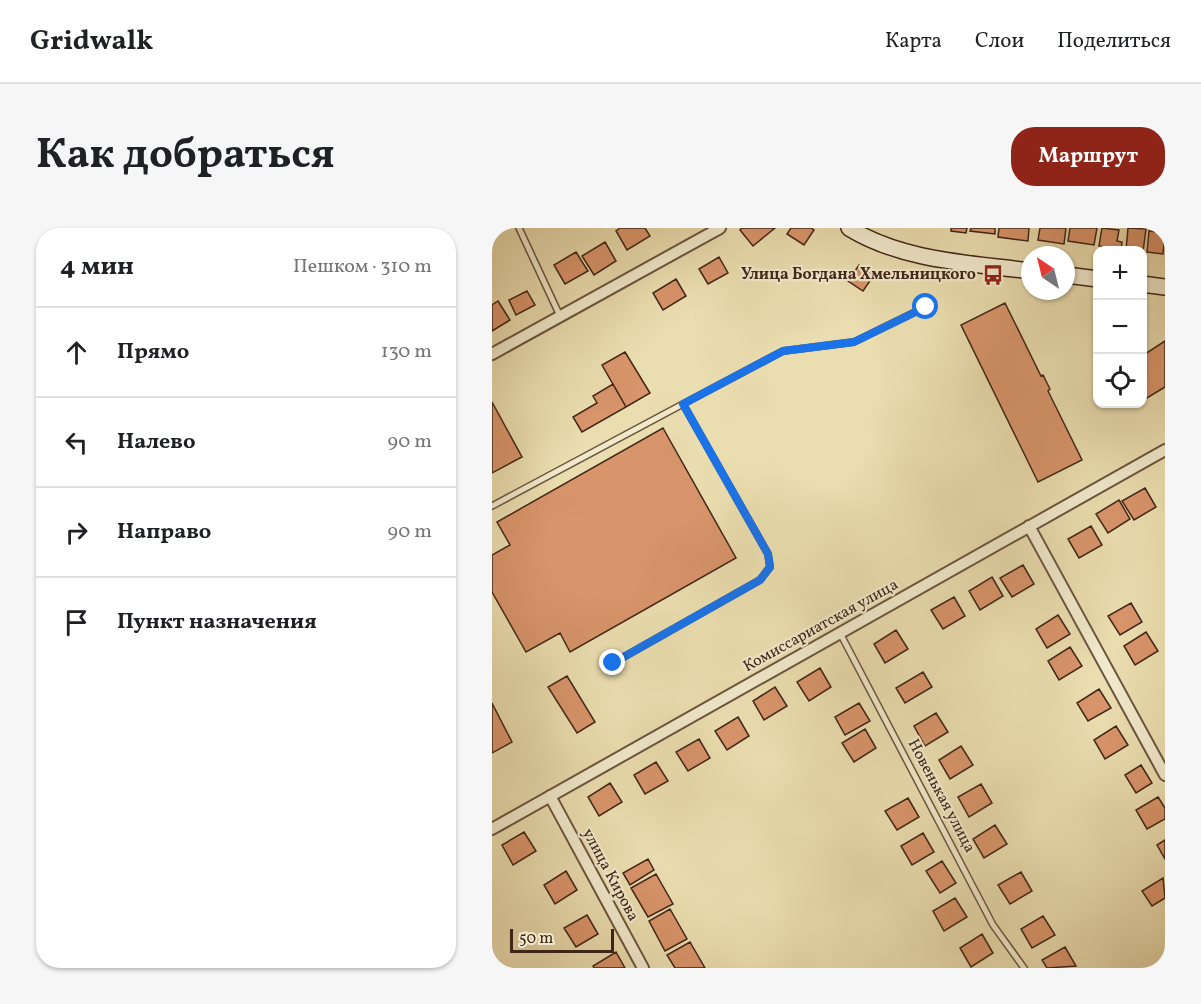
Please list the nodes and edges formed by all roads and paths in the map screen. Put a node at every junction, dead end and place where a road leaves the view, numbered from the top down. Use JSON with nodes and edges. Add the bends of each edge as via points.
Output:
{"nodes":[{"id":1,"x":519,"y":228,"type":"edge"},
{"id":2,"x":720,"y":228,"type":"edge"},
{"id":3,"x":849,"y":228,"type":"edge"},
{"id":4,"x":1021,"y":270,"type":"edge"},
{"id":5,"x":1075,"y":276,"type":"edge"},
{"id":6,"x":1093,"y":278,"type":"edge"},
{"id":7,"x":1147,"y":285,"type":"edge"},
{"id":8,"x":1165,"y":287,"type":"edge"},
{"id":9,"x":926,"y":307,"type":"dead end"},
{"id":10,"x":560,"y":316,"type":"junction"},
{"id":11,"x":492,"y":354,"type":"edge"},
{"id":12,"x":683,"y":404,"type":"junction"},
{"id":13,"x":1165,"y":450,"type":"edge"},
{"id":14,"x":492,"y":506,"type":"edge"},
{"id":15,"x":1029,"y":526,"type":"junction"},
{"id":16,"x":840,"y":633,"type":"junction"},
{"id":17,"x":613,"y":663,"type":"dead end"},
{"id":18,"x":1165,"y":775,"type":"edge"},
{"id":19,"x":550,"y":796,"type":"junction"},
{"id":20,"x":492,"y":829,"type":"edge"},
{"id":21,"x":643,"y":968,"type":"edge"},
{"id":22,"x":1024,"y":968,"type":"edge"}],
"edges":[{"from":1,"to":10,"type":"lane"},
{"from":2,"to":10,"type":"street"},
{"from":3,"to":4,"type":"main road","via":[[892,248],[932,259]]},
{"from":5,"to":6,"type":"main road"},
{"from":7,"to":8,"type":"main road"},
{"from":9,"to":12,"type":"lane","via":[[854,342],[783,351]]},
{"from":10,"to":11,"type":"street"},
{"from":12,"to":14,"type":"lane"},
{"from":12,"to":17,"type":"lane","via":[[768,554],[770,567],[760,580]]},
{"from":13,"to":15,"type":"street","name":"Комиссариатская улица"},
{"from":15,"to":16,"type":"street","name":"Комиссариатская улица"},
{"from":15,"to":18,"type":"street"},
{"from":16,"to":19,"type":"street","name":"Комиссариатская улица"},
{"from":16,"to":22,"type":"lane","name":"Новенькая улица","via":[[993,926]]},
{"from":19,"to":20,"type":"street","name":"Комиссариатская улица"},
{"from":19,"to":21,"type":"street","name":"улица Кирова"}]}
